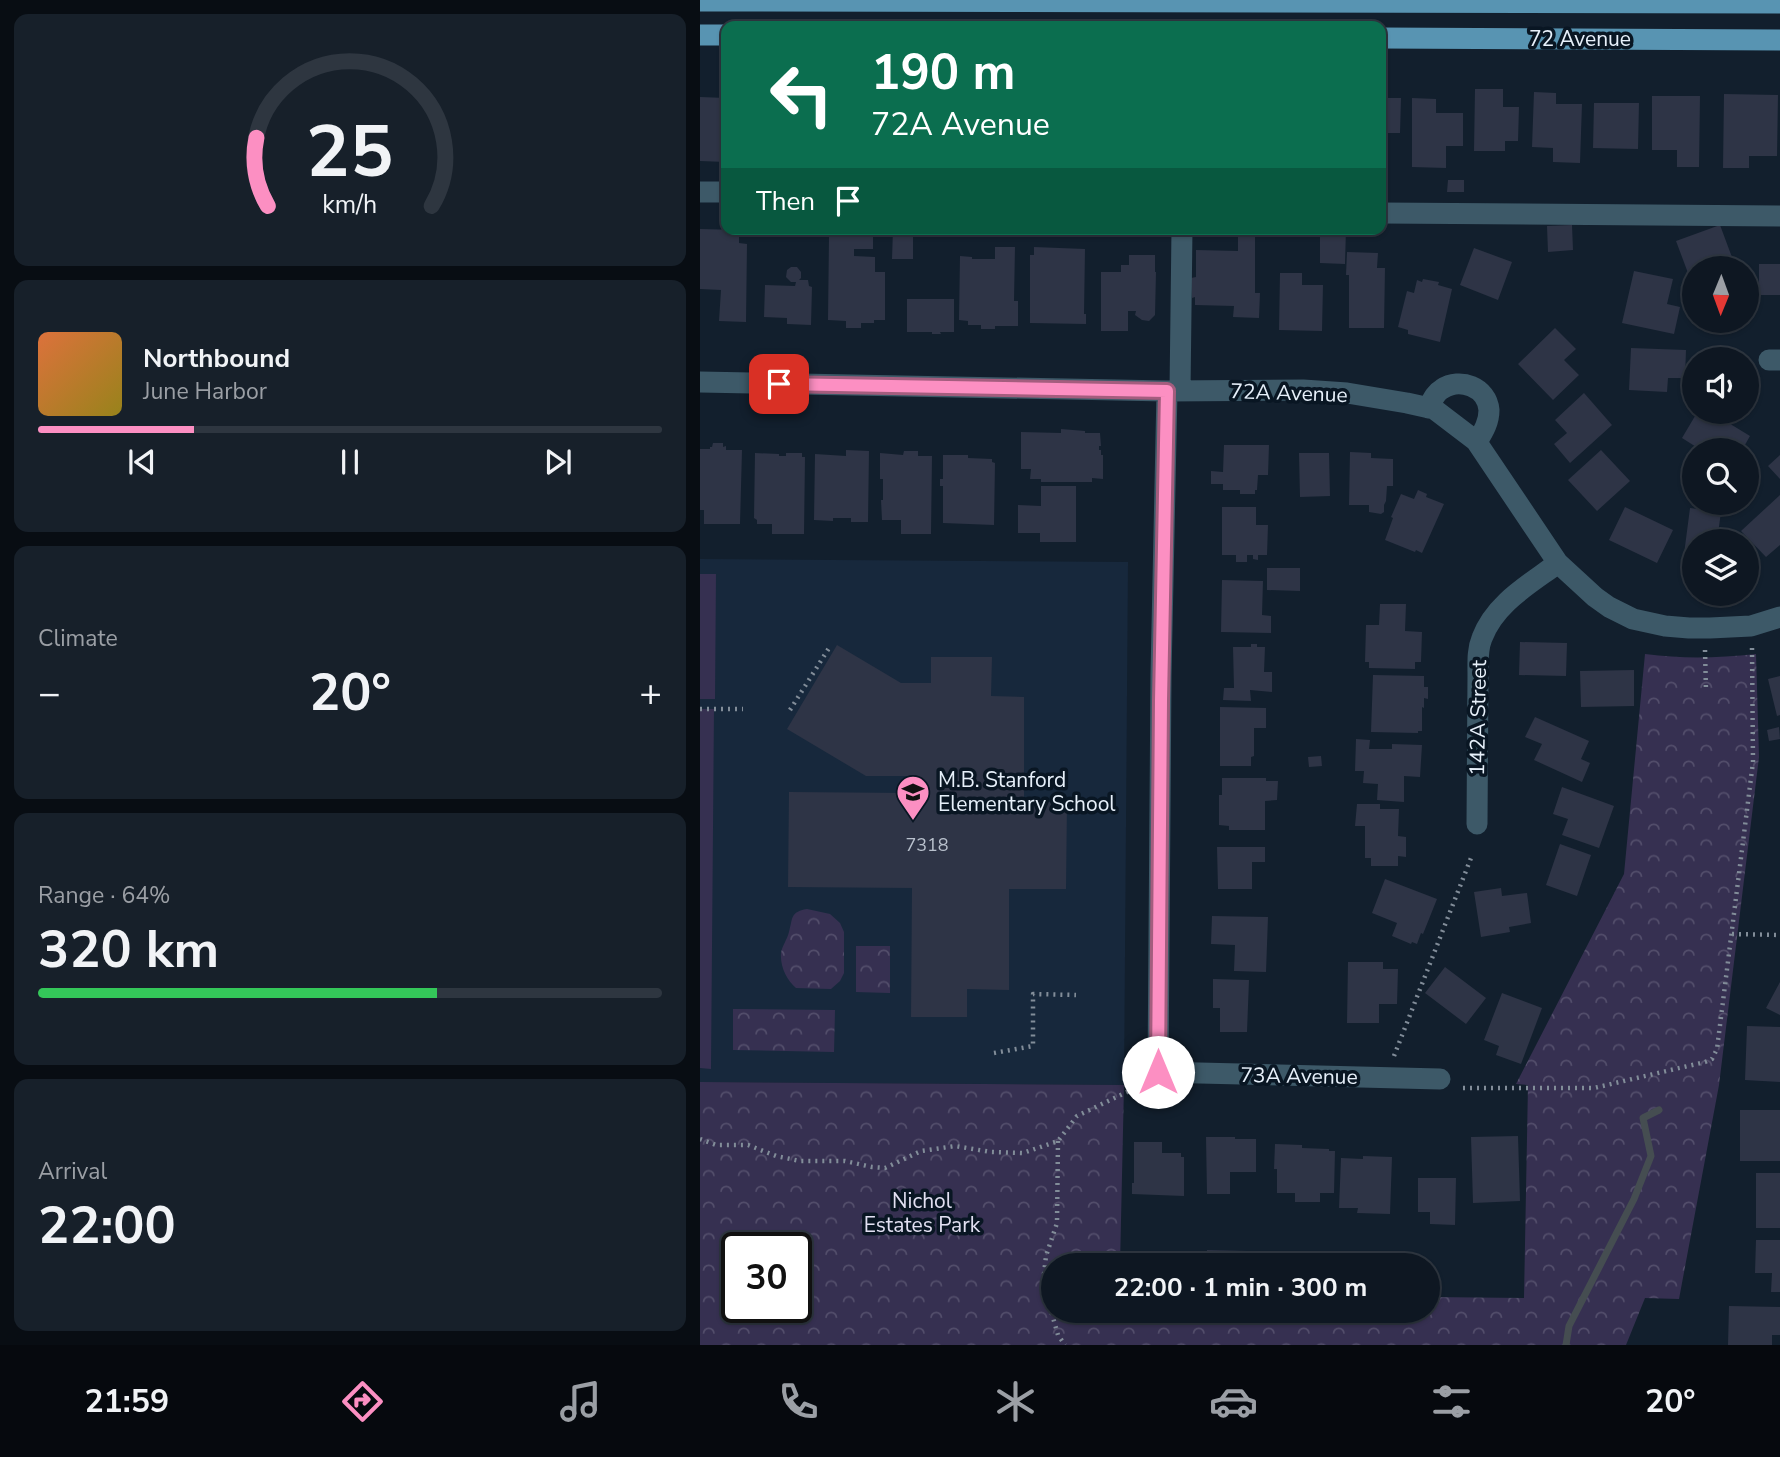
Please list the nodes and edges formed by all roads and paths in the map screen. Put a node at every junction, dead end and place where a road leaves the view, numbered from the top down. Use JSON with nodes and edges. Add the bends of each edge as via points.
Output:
{"nodes":[{"id":1,"x":700,"y":1,"type":"edge"},
{"id":2,"x":1780,"y":3,"type":"edge"},
{"id":3,"x":700,"y":35,"type":"edge"},
{"id":4,"x":721,"y":35,"type":"edge"},
{"id":5,"x":1386,"y":38,"type":"edge"},
{"id":6,"x":1780,"y":40,"type":"edge"},
{"id":7,"x":700,"y":192,"type":"edge"},
{"id":8,"x":721,"y":192,"type":"edge"},
{"id":9,"x":1386,"y":214,"type":"edge"},
{"id":10,"x":1780,"y":216,"type":"edge"},
{"id":11,"x":1182,"y":235,"type":"edge"},
{"id":12,"x":700,"y":382,"type":"edge"},
{"id":13,"x":1173,"y":391,"type":"junction"},
{"id":14,"x":1429,"y":408,"type":"junction"},
{"id":15,"x":1477,"y":442,"type":"junction"},
{"id":16,"x":1558,"y":563,"type":"junction"},
{"id":17,"x":1780,"y":617,"type":"edge"},
{"id":18,"x":1752,"y":643,"type":"dead end"},
{"id":19,"x":1705,"y":646,"type":"dead end"},
{"id":20,"x":829,"y":648,"type":"dead end"},
{"id":21,"x":1706,"y":691,"type":"dead end"},
{"id":22,"x":700,"y":709,"type":"edge"},
{"id":23,"x":743,"y":709,"type":"dead end"},
{"id":24,"x":790,"y":710,"type":"dead end"},
{"id":25,"x":1477,"y":824,"type":"dead end"},
{"id":26,"x":1471,"y":858,"type":"dead end"},
{"id":27,"x":1732,"y":934,"type":"junction"},
{"id":28,"x":1780,"y":936,"type":"edge"},
{"id":29,"x":1076,"y":995,"type":"dead end"},
{"id":30,"x":994,"y":1053,"type":"dead end"},
{"id":31,"x":1390,"y":1065,"type":"dead end"},
{"id":32,"x":1151,"y":1075,"type":"junction"},
{"id":33,"x":1440,"y":1079,"type":"dead end"},
{"id":34,"x":1462,"y":1088,"type":"dead end"},
{"id":35,"x":700,"y":1139,"type":"edge"},
{"id":36,"x":1058,"y":1142,"type":"junction"},
{"id":37,"x":1065,"y":1345,"type":"edge"}],
"edges":[{"from":1,"to":2,"type":"main road","name":"72 Avenue"},
{"from":3,"to":4,"type":"main road"},
{"from":5,"to":6,"type":"main road","name":"72 Avenue"},
{"from":7,"to":8,"type":"street"},
{"from":9,"to":10,"type":"street"},
{"from":11,"to":13,"type":"street"},
{"from":12,"to":13,"type":"street","name":"72A Avenue"},
{"from":13,"to":14,"type":"street","name":"72A Avenue","via":[[1303,390]]},
{"from":13,"to":32,"type":"street"},
{"from":14,"to":15,"type":"street","name":"72A Avenue"},
{"from":14,"to":15,"type":"street","via":[[1440,390],[1457,383],[1482,393],[1489,408],[1487,426]]},
{"from":15,"to":16,"type":"street","name":"72A Avenue"},
{"from":16,"to":17,"type":"street","name":"72A Avenue","via":[[1595,597],[1633,619],[1710,628],[1751,626]]},
{"from":16,"to":25,"type":"street","name":"142A Street","via":[[1503,605],[1481,639]]},
{"from":18,"to":27,"type":"path","via":[[1753,762]]},
{"from":19,"to":21,"type":"path"},
{"from":20,"to":24,"type":"path"},
{"from":22,"to":23,"type":"path"},
{"from":26,"to":31,"type":"path"},
{"from":27,"to":28,"type":"path"},
{"from":27,"to":34,"type":"path","via":[[1712,1059],[1594,1088]]},
{"from":29,"to":30,"type":"path","via":[[1033,994],[1034,1046]]},
{"from":32,"to":33,"type":"street","name":"73A Avenue"},
{"from":32,"to":36,"type":"path","via":[[1077,1116]]},
{"from":35,"to":36,"type":"path","via":[[748,1145],[800,1161],[845,1161],[885,1168],[921,1151],[955,1146],[1023,1153]]},
{"from":36,"to":37,"type":"path","via":[[1057,1223],[1043,1283]]}]}
